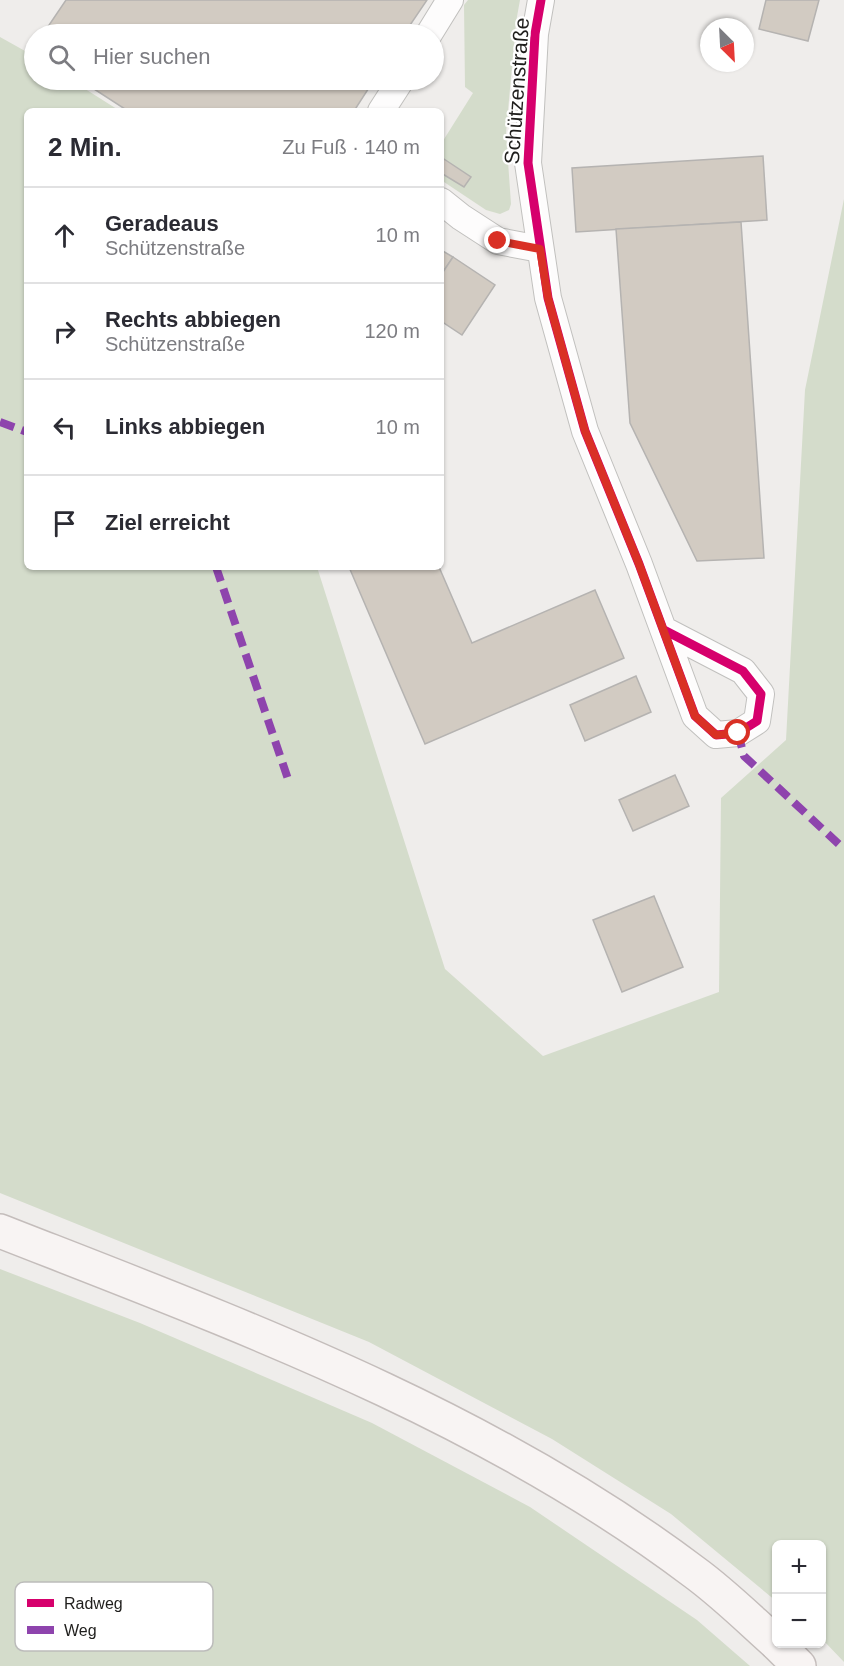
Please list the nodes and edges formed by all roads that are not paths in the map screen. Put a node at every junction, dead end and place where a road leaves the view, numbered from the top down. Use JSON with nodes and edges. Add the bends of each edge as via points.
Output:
{"nodes":[{"id":1,"x":450,"y":0,"type":"edge"},
{"id":2,"x":541,"y":0,"type":"edge"},
{"id":3,"x":435,"y":24,"type":"edge"},
{"id":4,"x":395,"y":90,"type":"edge"},
{"id":5,"x":383,"y":108,"type":"edge"},
{"id":6,"x":444,"y":203,"type":"edge"},
{"id":7,"x":540,"y":249,"type":"junction"},
{"id":8,"x":664,"y":630,"type":"dead end"},
{"id":9,"x":0,"y":1231,"type":"edge"},
{"id":10,"x":772,"y":1639,"type":"edge"},
{"id":11,"x":782,"y":1648,"type":"edge"},
{"id":12,"x":799,"y":1666,"type":"edge"}],
"edges":[{"from":1,"to":3,"type":"street"},
{"from":2,"to":7,"type":"street","name":"Schützenstraße","via":[[535,34],[528,163]]},
{"from":4,"to":5,"type":"street"},
{"from":6,"to":7,"type":"street","via":[[498,241]]},
{"from":7,"to":8,"type":"street","name":"Schützenstraße","via":[[548,298],[585,431]]},
{"from":9,"to":10,"type":"main road","via":[[232,1322],[397,1395],[497,1445],[597,1505],[695,1572]]},
{"from":11,"to":12,"type":"main road"}]}
